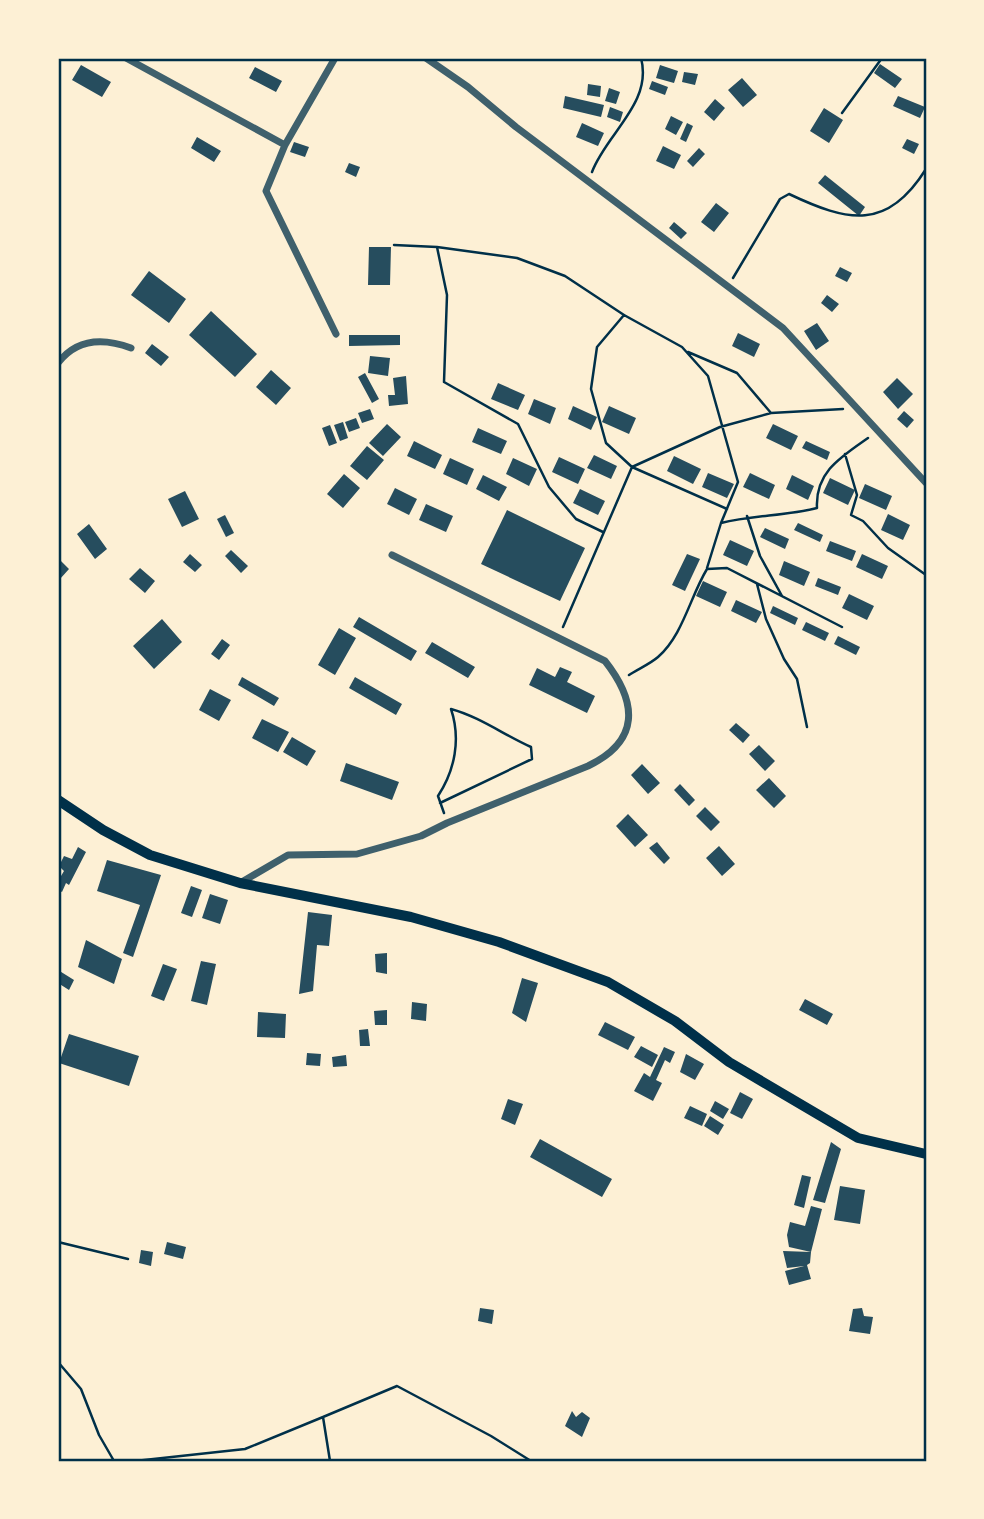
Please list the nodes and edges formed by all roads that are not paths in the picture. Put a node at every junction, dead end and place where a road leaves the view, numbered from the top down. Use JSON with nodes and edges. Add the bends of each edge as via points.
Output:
{"nodes":[{"id":1,"x":126,"y":58,"type":"edge"},
{"id":2,"x":335,"y":58,"type":"edge"},
{"id":3,"x":426,"y":58,"type":"edge"},
{"id":4,"x":285,"y":145,"type":"junction"},
{"id":5,"x":336,"y":334,"type":"dead end"},
{"id":6,"x":131,"y":348,"type":"dead end"},
{"id":7,"x":58,"y":362,"type":"edge"},
{"id":8,"x":926,"y":483,"type":"edge"},
{"id":9,"x":392,"y":555,"type":"dead end"},
{"id":10,"x":58,"y":800,"type":"edge"},
{"id":11,"x":240,"y":883,"type":"junction"},
{"id":12,"x":926,"y":1154,"type":"edge"}],
"edges":[{"from":1,"to":4,"type":"street"},
{"from":2,"to":4,"type":"street"},
{"from":3,"to":8,"type":"street","via":[[783,328]]},
{"from":4,"to":5,"type":"street","via":[[266,191]]},
{"from":6,"to":7,"type":"street","via":[[114,342],[86,342]]},
{"from":9,"to":11,"type":"street","via":[[605,661],[620,680],[627,701],[627,729],[621,744],[608,756],[421,836],[357,854],[288,855]]},
{"from":10,"to":11,"type":"main road","via":[[150,855]]},
{"from":11,"to":12,"type":"main road","via":[[411,917],[499,942],[608,982],[675,1021],[729,1062],[858,1138]]}]}
